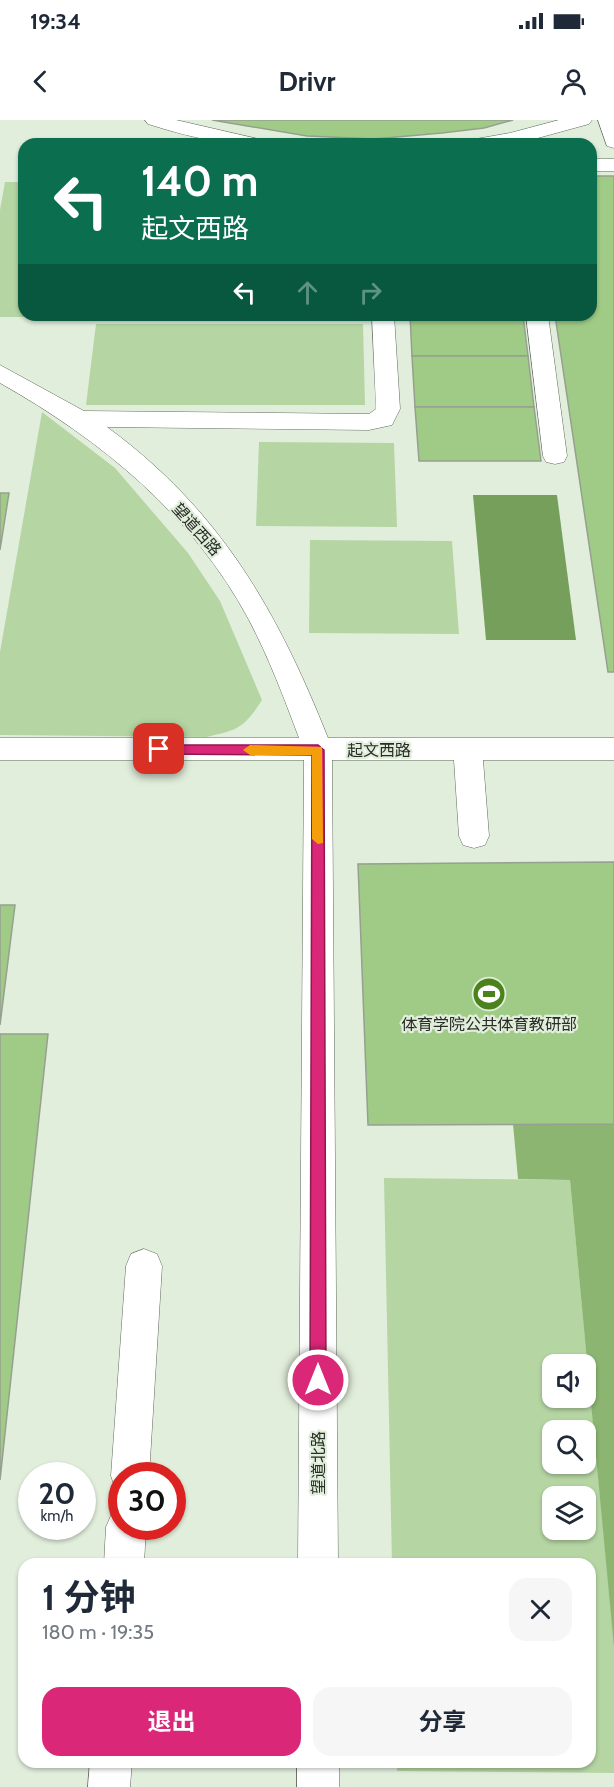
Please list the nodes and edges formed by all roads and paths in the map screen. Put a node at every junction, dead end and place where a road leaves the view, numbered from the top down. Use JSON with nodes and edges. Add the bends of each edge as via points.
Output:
{"nodes":[{"id":1,"x":155,"y":120,"type":"edge"},
{"id":2,"x":582,"y":120,"type":"edge"},
{"id":3,"x":608,"y":120,"type":"edge"},
{"id":4,"x":225,"y":138,"type":"edge"},
{"id":5,"x":515,"y":138,"type":"edge"},
{"id":6,"x":614,"y":142,"type":"edge"},
{"id":7,"x":597,"y":165,"type":"edge"},
{"id":8,"x":614,"y":165,"type":"edge"},
{"id":9,"x":383,"y":321,"type":"edge"},
{"id":10,"x":538,"y":321,"type":"edge"},
{"id":11,"x":0,"y":373,"type":"edge"},
{"id":12,"x":79,"y":419,"type":"junction"},
{"id":13,"x":555,"y":456,"type":"dead end"},
{"id":14,"x":0,"y":749,"type":"edge"},
{"id":15,"x":614,"y":749,"type":"edge"},
{"id":16,"x":318,"y":750,"type":"junction"},
{"id":17,"x":468,"y":750,"type":"junction"},
{"id":18,"x":474,"y":836,"type":"dead end"},
{"id":19,"x":144,"y":1266,"type":"dead end"},
{"id":20,"x":131,"y":1462,"type":"edge"},
{"id":21,"x":125,"y":1540,"type":"edge"},
{"id":22,"x":124,"y":1558,"type":"edge"},
{"id":23,"x":318,"y":1558,"type":"edge"},
{"id":24,"x":111,"y":1768,"type":"edge"},
{"id":25,"x":318,"y":1768,"type":"edge"},
{"id":26,"x":109,"y":1787,"type":"edge"},
{"id":27,"x":318,"y":1787,"type":"edge"}],
"edges":[{"from":1,"to":4,"type":"street"},
{"from":2,"to":5,"type":"street"},
{"from":3,"to":6,"type":"street"},
{"from":7,"to":8,"type":"street"},
{"from":9,"to":12,"type":"street","via":[[388,409],[382,419]]},
{"from":10,"to":13,"type":"street"},
{"from":11,"to":12,"type":"street","name":"望道西路"},
{"from":12,"to":16,"type":"street","name":"望道西路","via":[[155,483],[201,531],[232,571],[269,632]]},
{"from":14,"to":16,"type":"street","name":"起文西路"},
{"from":15,"to":17,"type":"street","name":"起文西路"},
{"from":16,"to":17,"type":"street","name":"起文西路"},
{"from":16,"to":23,"type":"street","name":"望道北路"},
{"from":17,"to":18,"type":"street"},
{"from":19,"to":20,"type":"street"},
{"from":21,"to":22,"type":"street"},
{"from":24,"to":26,"type":"street"},
{"from":25,"to":27,"type":"street"}]}
